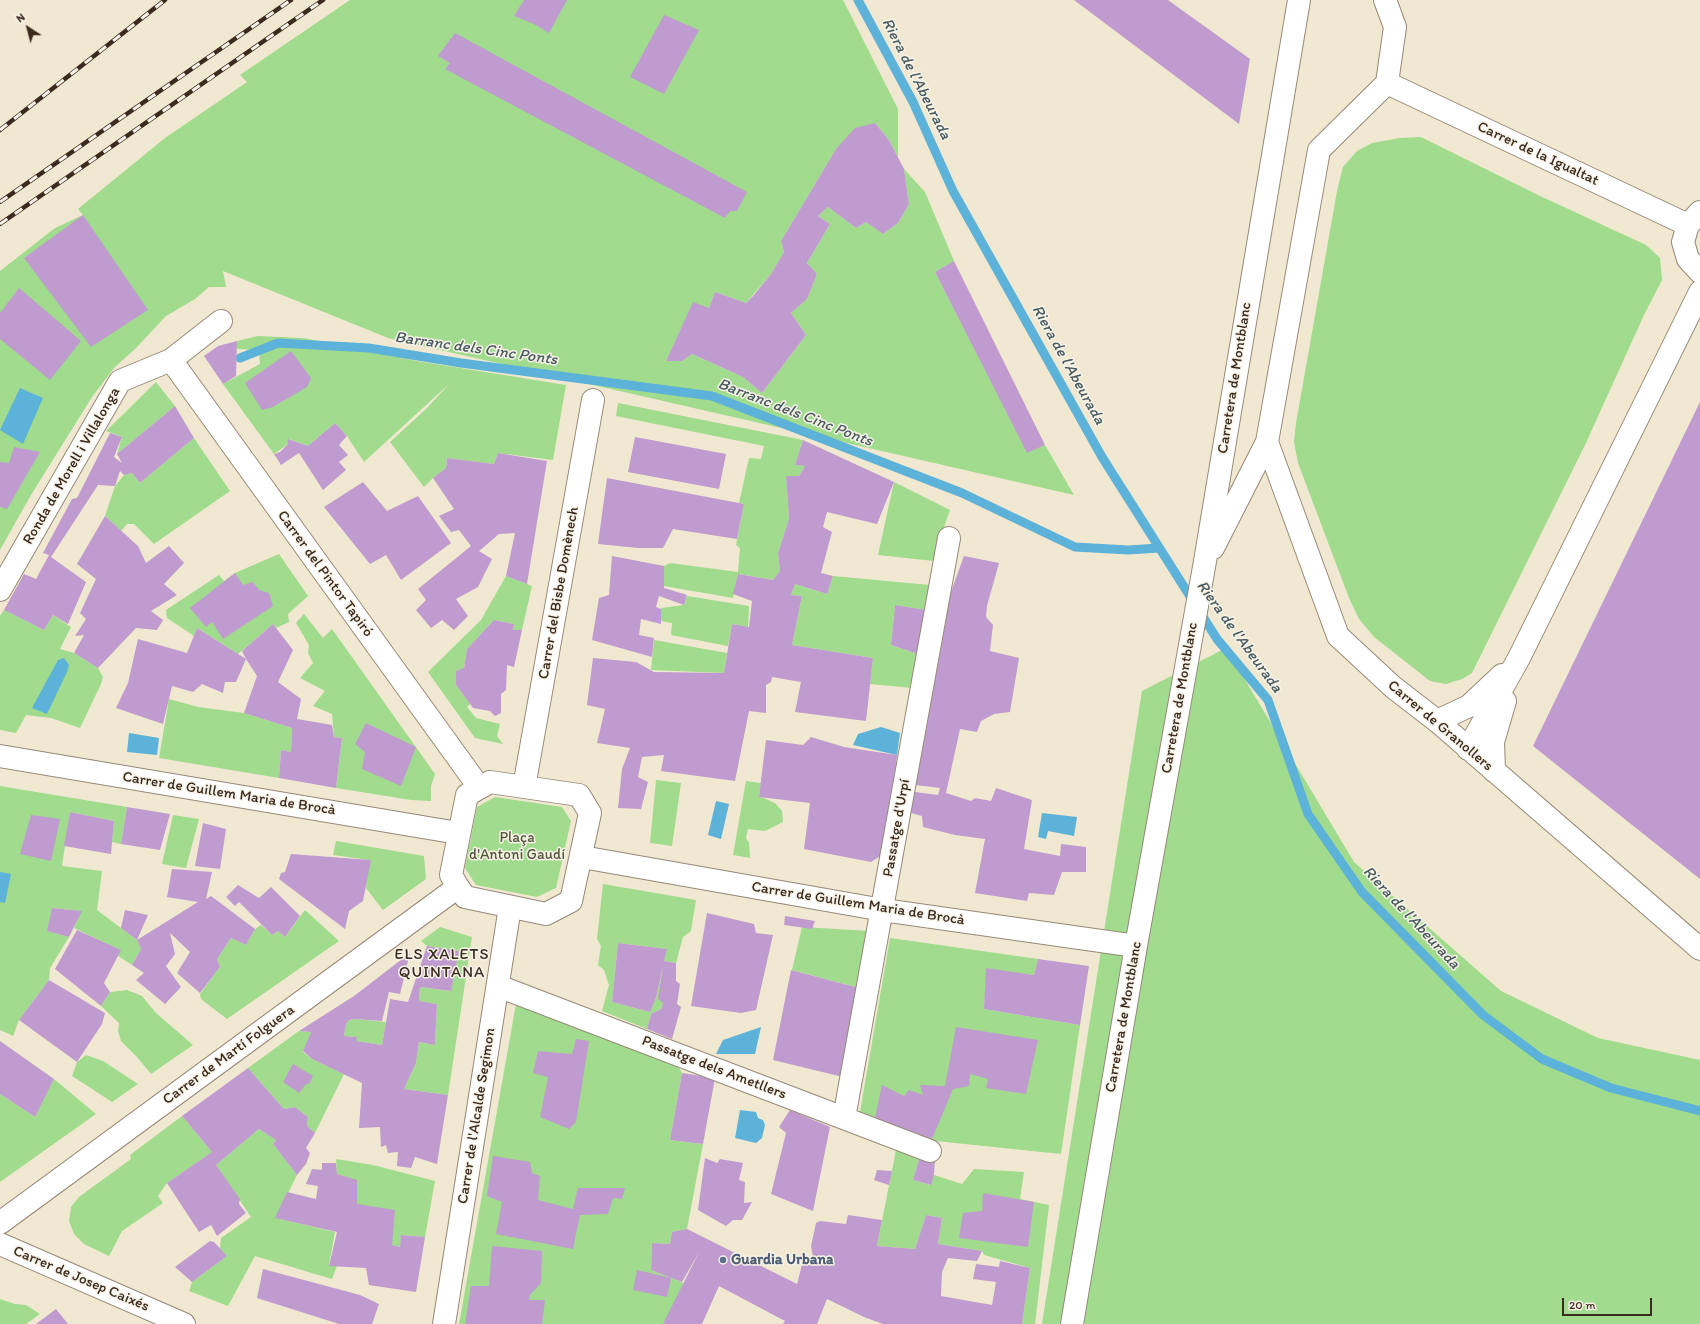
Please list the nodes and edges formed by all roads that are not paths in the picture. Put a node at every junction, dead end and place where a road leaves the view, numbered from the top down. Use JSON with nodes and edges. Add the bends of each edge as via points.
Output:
{"nodes":[{"id":1,"x":1298,"y":0,"type":"edge"},
{"id":2,"x":1385,"y":0,"type":"edge"},
{"id":3,"x":1387,"y":83,"type":"junction"},
{"id":4,"x":1694,"y":219,"type":"edge"},
{"id":5,"x":1700,"y":272,"type":"edge"},
{"id":6,"x":1700,"y":292,"type":"edge"},
{"id":7,"x":221,"y":321,"type":"dead end"},
{"id":8,"x":171,"y":360,"type":"junction"},
{"id":9,"x":593,"y":400,"type":"dead end"},
{"id":10,"x":1267,"y":442,"type":"junction"},
{"id":11,"x":949,"y":538,"type":"dead end"},
{"id":12,"x":1204,"y":567,"type":"junction"},
{"id":13,"x":0,"y":590,"type":"edge"},
{"id":14,"x":1519,"y":658,"type":"junction"},
{"id":15,"x":1437,"y":721,"type":"junction"},
{"id":16,"x":1468,"y":749,"type":"junction"},
{"id":17,"x":0,"y":756,"type":"edge"},
{"id":18,"x":1494,"y":771,"type":"junction"},
{"id":19,"x":479,"y":787,"type":"junction"},
{"id":20,"x":524,"y":787,"type":"junction"},
{"id":21,"x":458,"y":833,"type":"junction"},
{"id":22,"x":582,"y":857,"type":"junction"},
{"id":23,"x":458,"y":887,"type":"junction"},
{"id":24,"x":510,"y":907,"type":"junction"},
{"id":25,"x":883,"y":910,"type":"junction"},
{"id":26,"x":1136,"y":946,"type":"junction"},
{"id":27,"x":1700,"y":949,"type":"edge"},
{"id":28,"x":498,"y":986,"type":"junction"},
{"id":29,"x":844,"y":1118,"type":"junction"},
{"id":30,"x":930,"y":1150,"type":"dead end"},
{"id":31,"x":0,"y":1223,"type":"edge"},
{"id":32,"x":0,"y":1244,"type":"edge"},
{"id":33,"x":184,"y":1324,"type":"edge"},
{"id":34,"x":444,"y":1324,"type":"edge"},
{"id":35,"x":1072,"y":1324,"type":"edge"}],
"edges":[{"from":1,"to":12,"type":"street","name":"Carretera de Montblanc"},
{"from":2,"to":3,"type":"street","via":[[1395,27]]},
{"from":3,"to":4,"type":"street","name":"Carrer de la Igualtat"},
{"from":3,"to":10,"type":"street","via":[[1319,150]]},
{"from":4,"to":5,"type":"street","via":[[1684,234],[1684,251]]},
{"from":6,"to":14,"type":"street"},
{"from":7,"to":8,"type":"street","name":"Ronda de Morell i Villalonga"},
{"from":8,"to":13,"type":"street","name":"Ronda de Morell i Villalonga","via":[[120,381]]},
{"from":8,"to":19,"type":"street","name":"Carrer del Pintor Tapiró"},
{"from":9,"to":20,"type":"street","name":"Carrer del Bisbe Domènech"},
{"from":10,"to":12,"type":"street"},
{"from":10,"to":15,"type":"street","name":"Carrer de Granollers","via":[[1338,636],[1393,687]]},
{"from":11,"to":25,"type":"street","name":"Passatge d'Urpí"},
{"from":12,"to":26,"type":"street","name":"Carretera de Montblanc"},
{"from":14,"to":15,"type":"street","via":[[1470,706]]},
{"from":14,"to":16,"type":"street"},
{"from":14,"to":18,"type":"street","via":[[1493,742]]},
{"from":15,"to":16,"type":"street","name":"Carrer de Granollers"},
{"from":16,"to":18,"type":"street","name":"Carrer de Granollers"},
{"from":17,"to":21,"type":"street","name":"Carrer de Guillem Maria de Brocà"},
{"from":18,"to":27,"type":"street","name":"Carrer de Granollers"},
{"from":19,"to":20,"type":"street","via":[[490,782]]},
{"from":19,"to":21,"type":"street","via":[[467,795]]},
{"from":20,"to":22,"type":"street","via":[[579,795],[590,813]]},
{"from":21,"to":23,"type":"street","via":[[451,875]]},
{"from":22,"to":24,"type":"street","via":[[571,901],[546,914]]},
{"from":22,"to":25,"type":"street","name":"Carrer de Guillem Maria de Brocà"},
{"from":23,"to":24,"type":"street","via":[[465,897]]},
{"from":23,"to":31,"type":"street","name":"Carrer de Martí Folguera"},
{"from":24,"to":28,"type":"street","name":"Carrer de l'Alcalde Segimon"},
{"from":25,"to":26,"type":"street","name":"Carrer de Guillem Maria de Brocà"},
{"from":25,"to":29,"type":"street","name":"Passatge d'Urpí"},
{"from":26,"to":35,"type":"street","name":"Carretera de Montblanc"},
{"from":28,"to":29,"type":"street","name":"Passatge dels Ametllers"},
{"from":28,"to":34,"type":"street","name":"Carrer de l'Alcalde Segimon"},
{"from":29,"to":30,"type":"street","name":"Passatge dels Ametllers"},
{"from":32,"to":33,"type":"street","name":"Carrer de Josep Caixés"}]}
